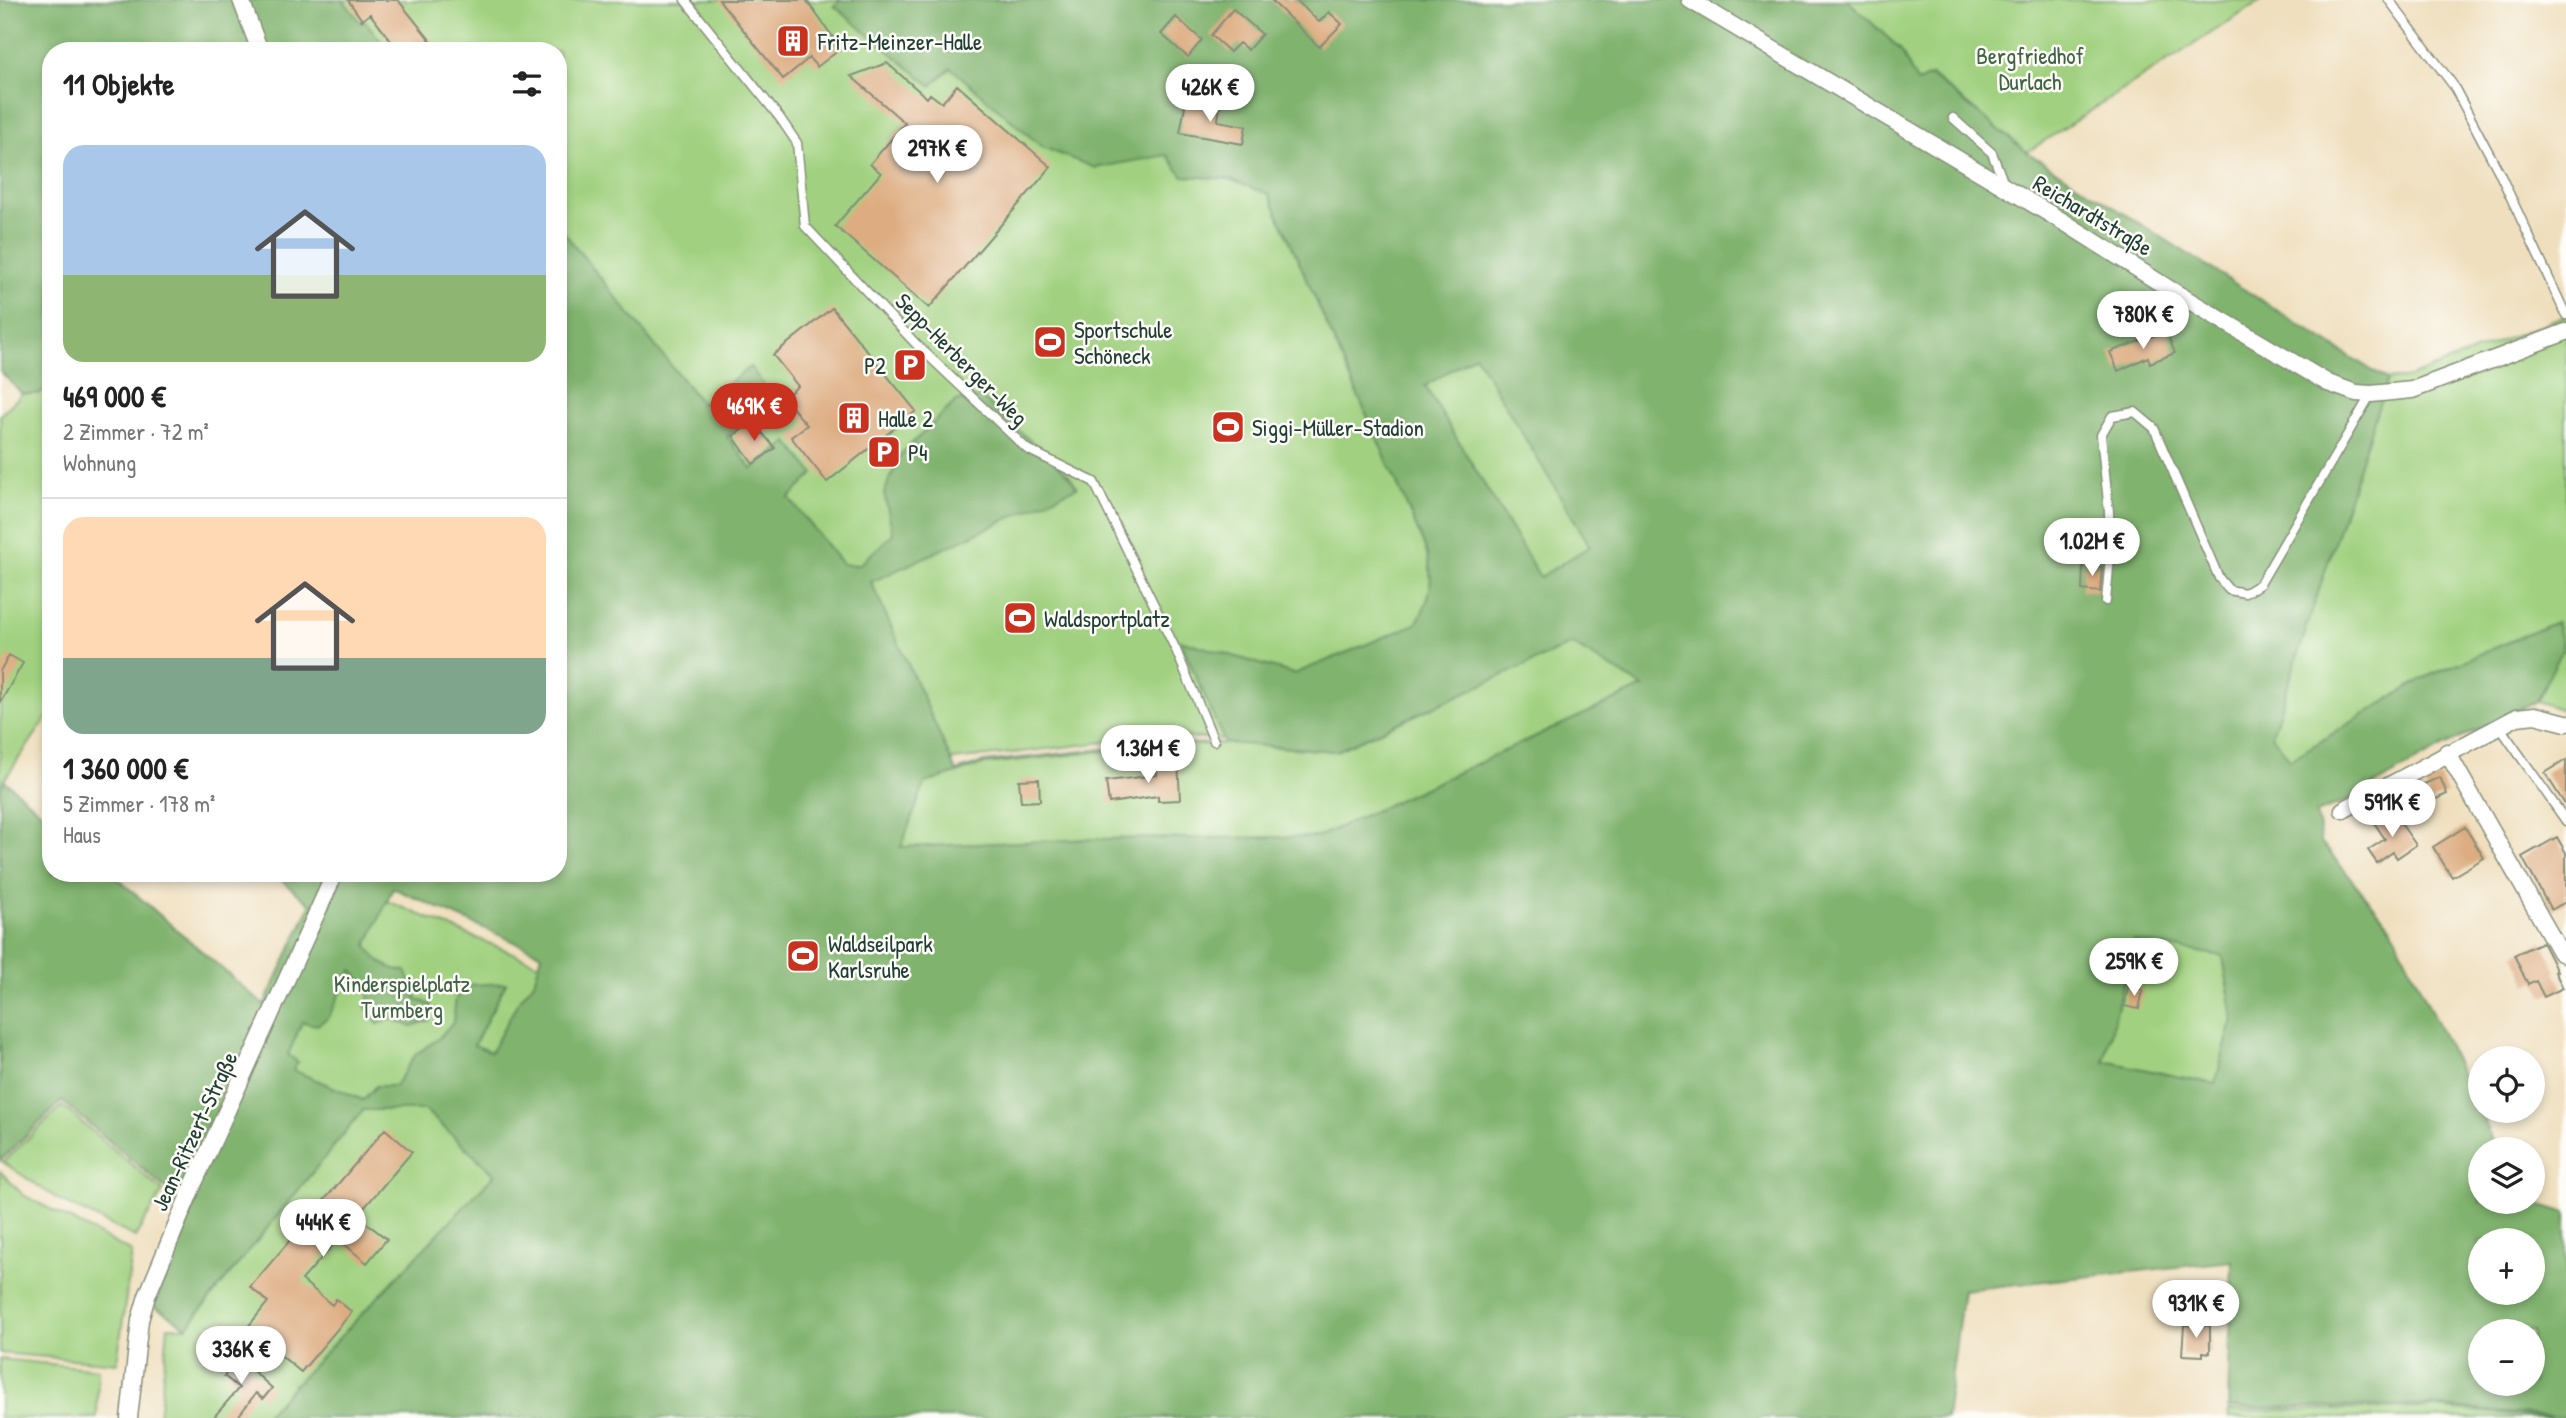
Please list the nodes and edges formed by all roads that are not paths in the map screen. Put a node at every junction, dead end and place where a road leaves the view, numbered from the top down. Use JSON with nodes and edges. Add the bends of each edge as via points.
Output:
{"nodes":[{"id":1,"x":241,"y":0,"type":"edge"},
{"id":2,"x":685,"y":0,"type":"edge"},
{"id":3,"x":1690,"y":0,"type":"edge"},
{"id":4,"x":2389,"y":0,"type":"edge"},
{"id":5,"x":257,"y":42,"type":"edge"},
{"id":6,"x":1953,"y":118,"type":"dead end"},
{"id":7,"x":2005,"y":189,"type":"junction"},
{"id":8,"x":2566,"y":315,"type":"edge"},
{"id":9,"x":2566,"y":332,"type":"edge"},
{"id":10,"x":2371,"y":394,"type":"junction"},
{"id":11,"x":2106,"y":601,"type":"dead end"},
{"id":12,"x":2566,"y":723,"type":"edge"},
{"id":13,"x":2499,"y":726,"type":"junction"},
{"id":14,"x":1214,"y":741,"type":"dead end"},
{"id":15,"x":2447,"y":752,"type":"junction"},
{"id":16,"x":2343,"y":810,"type":"dead end"},
{"id":17,"x":2566,"y":821,"type":"edge"},
{"id":18,"x":331,"y":882,"type":"edge"},
{"id":19,"x":2566,"y":956,"type":"edge"},
{"id":20,"x":129,"y":1418,"type":"edge"}],
"edges":[{"from":1,"to":5,"type":"street"},
{"from":2,"to":14,"type":"lane","name":"Sepp-Herberger-Weg","via":[[797,143],[805,226],[916,344],[1027,449],[1094,482],[1176,649]]},
{"from":3,"to":7,"type":"street","name":"Reichardtstraße"},
{"from":4,"to":8,"type":"lane","via":[[2453,85]]},
{"from":6,"to":7,"type":"lane","via":[[1992,153]]},
{"from":7,"to":10,"type":"street","name":"Reichardtstraße","via":[[2318,377]]},
{"from":9,"to":10,"type":"street","name":"Reichardtstraße","via":[[2412,390]]},
{"from":10,"to":11,"type":"lane","via":[[2260,584],[2245,593],[2229,590],[2219,578],[2154,428],[2135,412],[2112,416],[2101,435],[2109,512]]},
{"from":12,"to":13,"type":"street","via":[[2535,715],[2516,717]]},
{"from":13,"to":15,"type":"street"},
{"from":13,"to":17,"type":"lane"},
{"from":15,"to":16,"type":"street"},
{"from":15,"to":19,"type":"street"},
{"from":18,"to":20,"type":"street","name":"Jean-Ritzert-Straße","via":[[147,1296],[138,1330]]}]}
